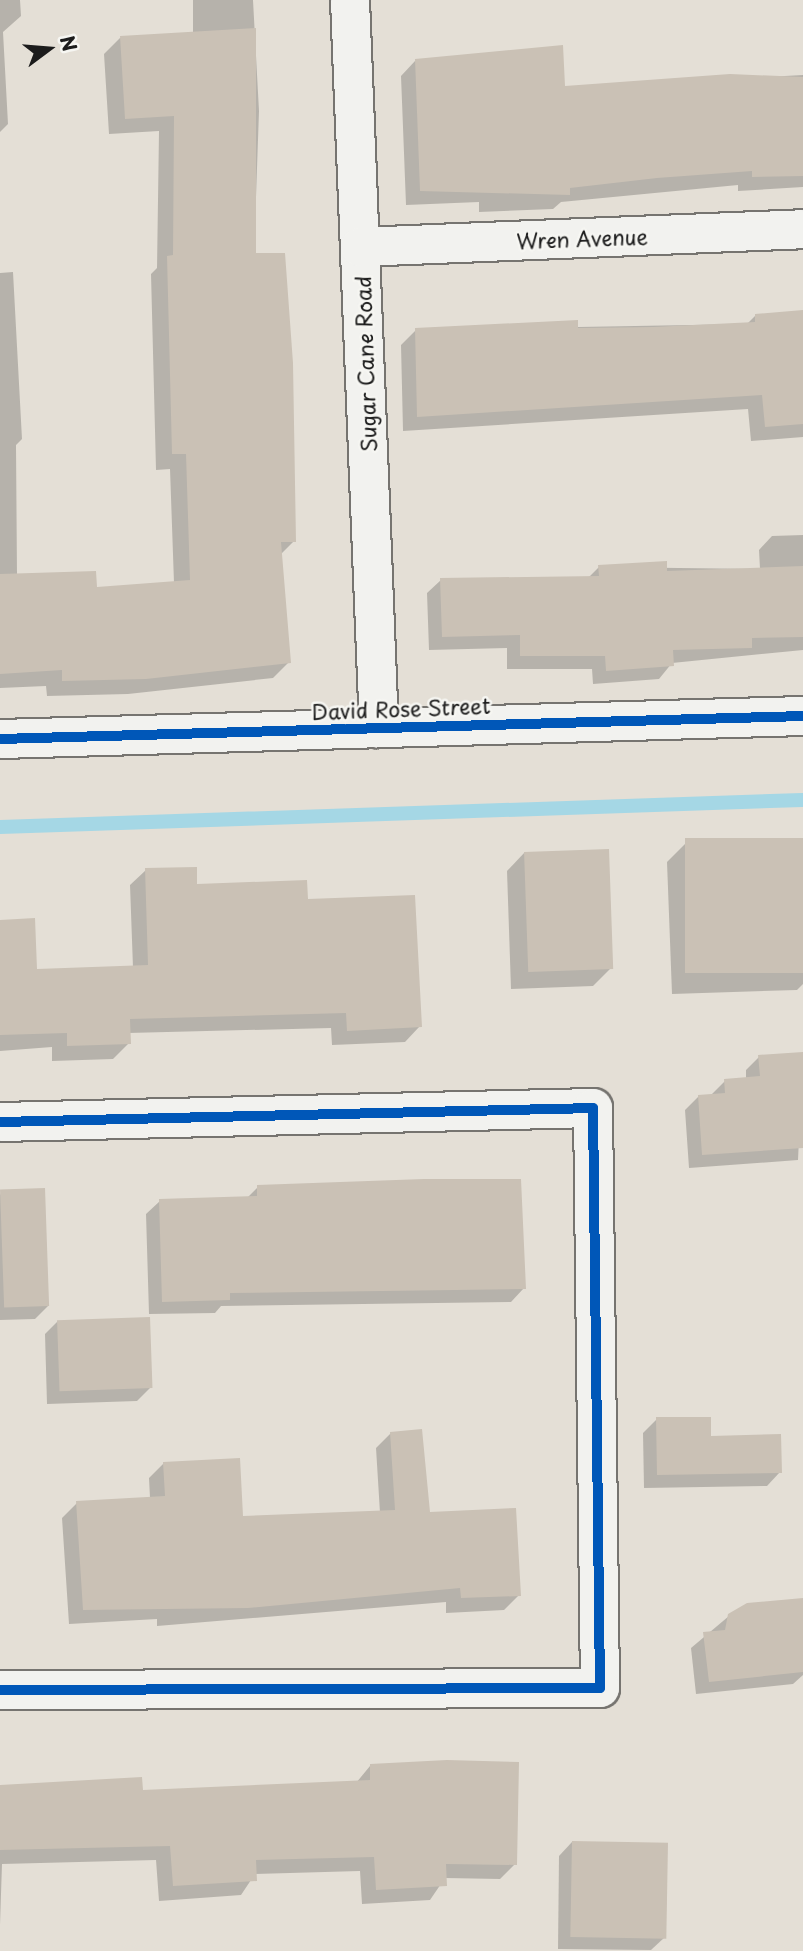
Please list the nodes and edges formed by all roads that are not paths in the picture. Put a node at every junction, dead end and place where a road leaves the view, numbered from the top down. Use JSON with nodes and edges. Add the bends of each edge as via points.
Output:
{"nodes":[{"id":1,"x":350,"y":0,"type":"edge"},
{"id":2,"x":803,"y":229,"type":"edge"},
{"id":3,"x":360,"y":247,"type":"junction"},
{"id":4,"x":803,"y":716,"type":"edge"},
{"id":5,"x":379,"y":728,"type":"junction"},
{"id":6,"x":0,"y":738,"type":"edge"},
{"id":7,"x":0,"y":1122,"type":"edge"},
{"id":8,"x":0,"y":1690,"type":"edge"}],
"edges":[{"from":1,"to":3,"type":"street","name":"Sugar Cane Road"},
{"from":2,"to":3,"type":"street","name":"Wren Avenue"},
{"from":3,"to":5,"type":"street","name":"Sugar Cane Road"},
{"from":4,"to":5,"type":"street","name":"David Rose Street"},
{"from":5,"to":6,"type":"street","name":"David Rose Street"},
{"from":7,"to":8,"type":"street","via":[[593,1108],[600,1688]]}]}
